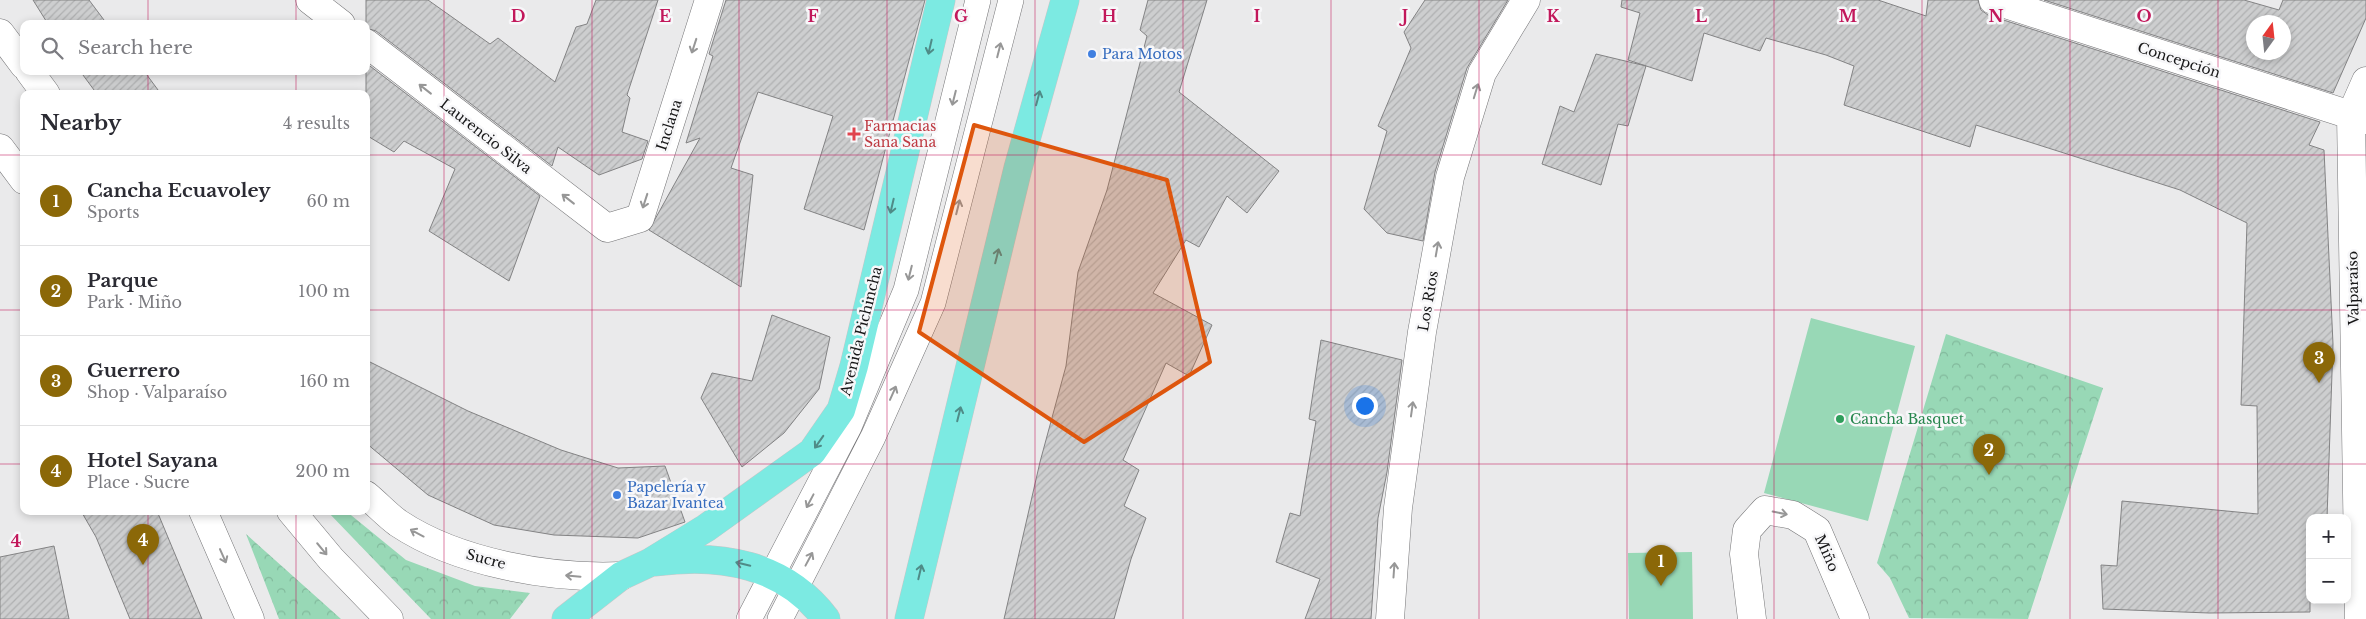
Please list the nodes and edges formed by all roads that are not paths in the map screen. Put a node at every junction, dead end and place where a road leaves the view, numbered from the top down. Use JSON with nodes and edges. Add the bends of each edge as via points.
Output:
{"nodes":[{"id":1,"x":310,"y":0,"type":"edge"},
{"id":2,"x":708,"y":0,"type":"edge"},
{"id":3,"x":941,"y":0,"type":"edge"},
{"id":4,"x":978,"y":0,"type":"edge"},
{"id":5,"x":1011,"y":0,"type":"edge"},
{"id":6,"x":1065,"y":0,"type":"edge"},
{"id":7,"x":1526,"y":0,"type":"edge"},
{"id":8,"x":1993,"y":0,"type":"edge"},
{"id":9,"x":336,"y":20,"type":"edge"},
{"id":10,"x":0,"y":34,"type":"edge"},
{"id":11,"x":370,"y":46,"type":"edge"},
{"id":12,"x":20,"y":60,"type":"edge"},
{"id":13,"x":31,"y":75,"type":"edge"},
{"id":14,"x":2366,"y":81,"type":"edge"},
{"id":15,"x":43,"y":90,"type":"edge"},
{"id":16,"x":2358,"y":117,"type":"edge"},
{"id":17,"x":0,"y":148,"type":"edge"},
{"id":18,"x":20,"y":175,"type":"edge"},
{"id":19,"x":607,"y":228,"type":"joint"},
{"id":20,"x":370,"y":499,"type":"edge"},
{"id":21,"x":205,"y":515,"type":"edge"},
{"id":22,"x":294,"y":515,"type":"edge"},
{"id":23,"x":2361,"y":553,"type":"edge"},
{"id":24,"x":649,"y":563,"type":"junction"},
{"id":25,"x":771,"y":574,"type":"junction"},
{"id":26,"x":621,"y":576,"type":"junction"},
{"id":27,"x":795,"y":588,"type":"junction"},
{"id":28,"x":250,"y":619,"type":"edge"},
{"id":29,"x":389,"y":619,"type":"edge"},
{"id":30,"x":566,"y":619,"type":"edge"},
{"id":31,"x":749,"y":619,"type":"edge"},
{"id":32,"x":780,"y":619,"type":"edge"},
{"id":33,"x":826,"y":619,"type":"edge"},
{"id":34,"x":909,"y":619,"type":"edge"},
{"id":35,"x":1390,"y":619,"type":"edge"},
{"id":36,"x":1752,"y":619,"type":"edge"},
{"id":37,"x":1855,"y":619,"type":"edge"},
{"id":38,"x":2359,"y":619,"type":"edge"}],
"edges":[{"from":1,"to":9,"type":"street"},
{"from":2,"to":19,"type":"street","name":"Inclana","one_way":true,"via":[[640,218]]},
{"from":3,"to":24,"type":"main road","name":"Avenida Pichincha","one_way":true,"via":[[841,410],[812,452],[706,528]]},
{"from":4,"to":25,"type":"lane","one_way":true,"via":[[906,290],[849,427]]},
{"from":27,"to":5,"type":"lane","one_way":true,"via":[[874,437],[933,303]]},
{"from":34,"to":6,"type":"main road","one_way":true,"via":[[1018,168]]},
{"from":35,"to":7,"type":"street","name":"Los Rios","one_way":true,"via":[[1400,498],[1422,332],[1450,177],[1482,73]]},
{"from":8,"to":16,"type":"street","name":"Concepción"},
{"from":10,"to":12,"type":"street"},
{"from":19,"to":11,"type":"street","name":"Laurencio Silva","one_way":true},
{"from":13,"to":15,"type":"street"},
{"from":14,"to":16,"type":"street","name":"Valparaíso"},
{"from":16,"to":23,"type":"street","name":"Valparaíso"},
{"from":17,"to":18,"type":"street"},
{"from":26,"to":20,"type":"street","name":"Sucre","one_way":true,"via":[[589,577],[541,572],[442,546],[398,523]]},
{"from":21,"to":28,"type":"street","one_way":true},
{"from":22,"to":29,"type":"street","one_way":true,"via":[[331,559]]},
{"from":23,"to":38,"type":"street","name":"Valparaíso"},
{"from":25,"to":24,"type":"main road","one_way":true,"via":[[745,564],[708,558]]},
{"from":24,"to":26,"type":"main road","name":"Avenida Pichincha"},
{"from":25,"to":27,"type":"main road"},
{"from":25,"to":31,"type":"lane"},
{"from":26,"to":30,"type":"main road","name":"Avenida Pichincha"},
{"from":27,"to":32,"type":"lane"},
{"from":27,"to":33,"type":"main road"},
{"from":36,"to":37,"type":"street","name":"Miño","one_way":true,"via":[[1744,554],[1747,530],[1765,510],[1793,515],[1818,530]]}]}
